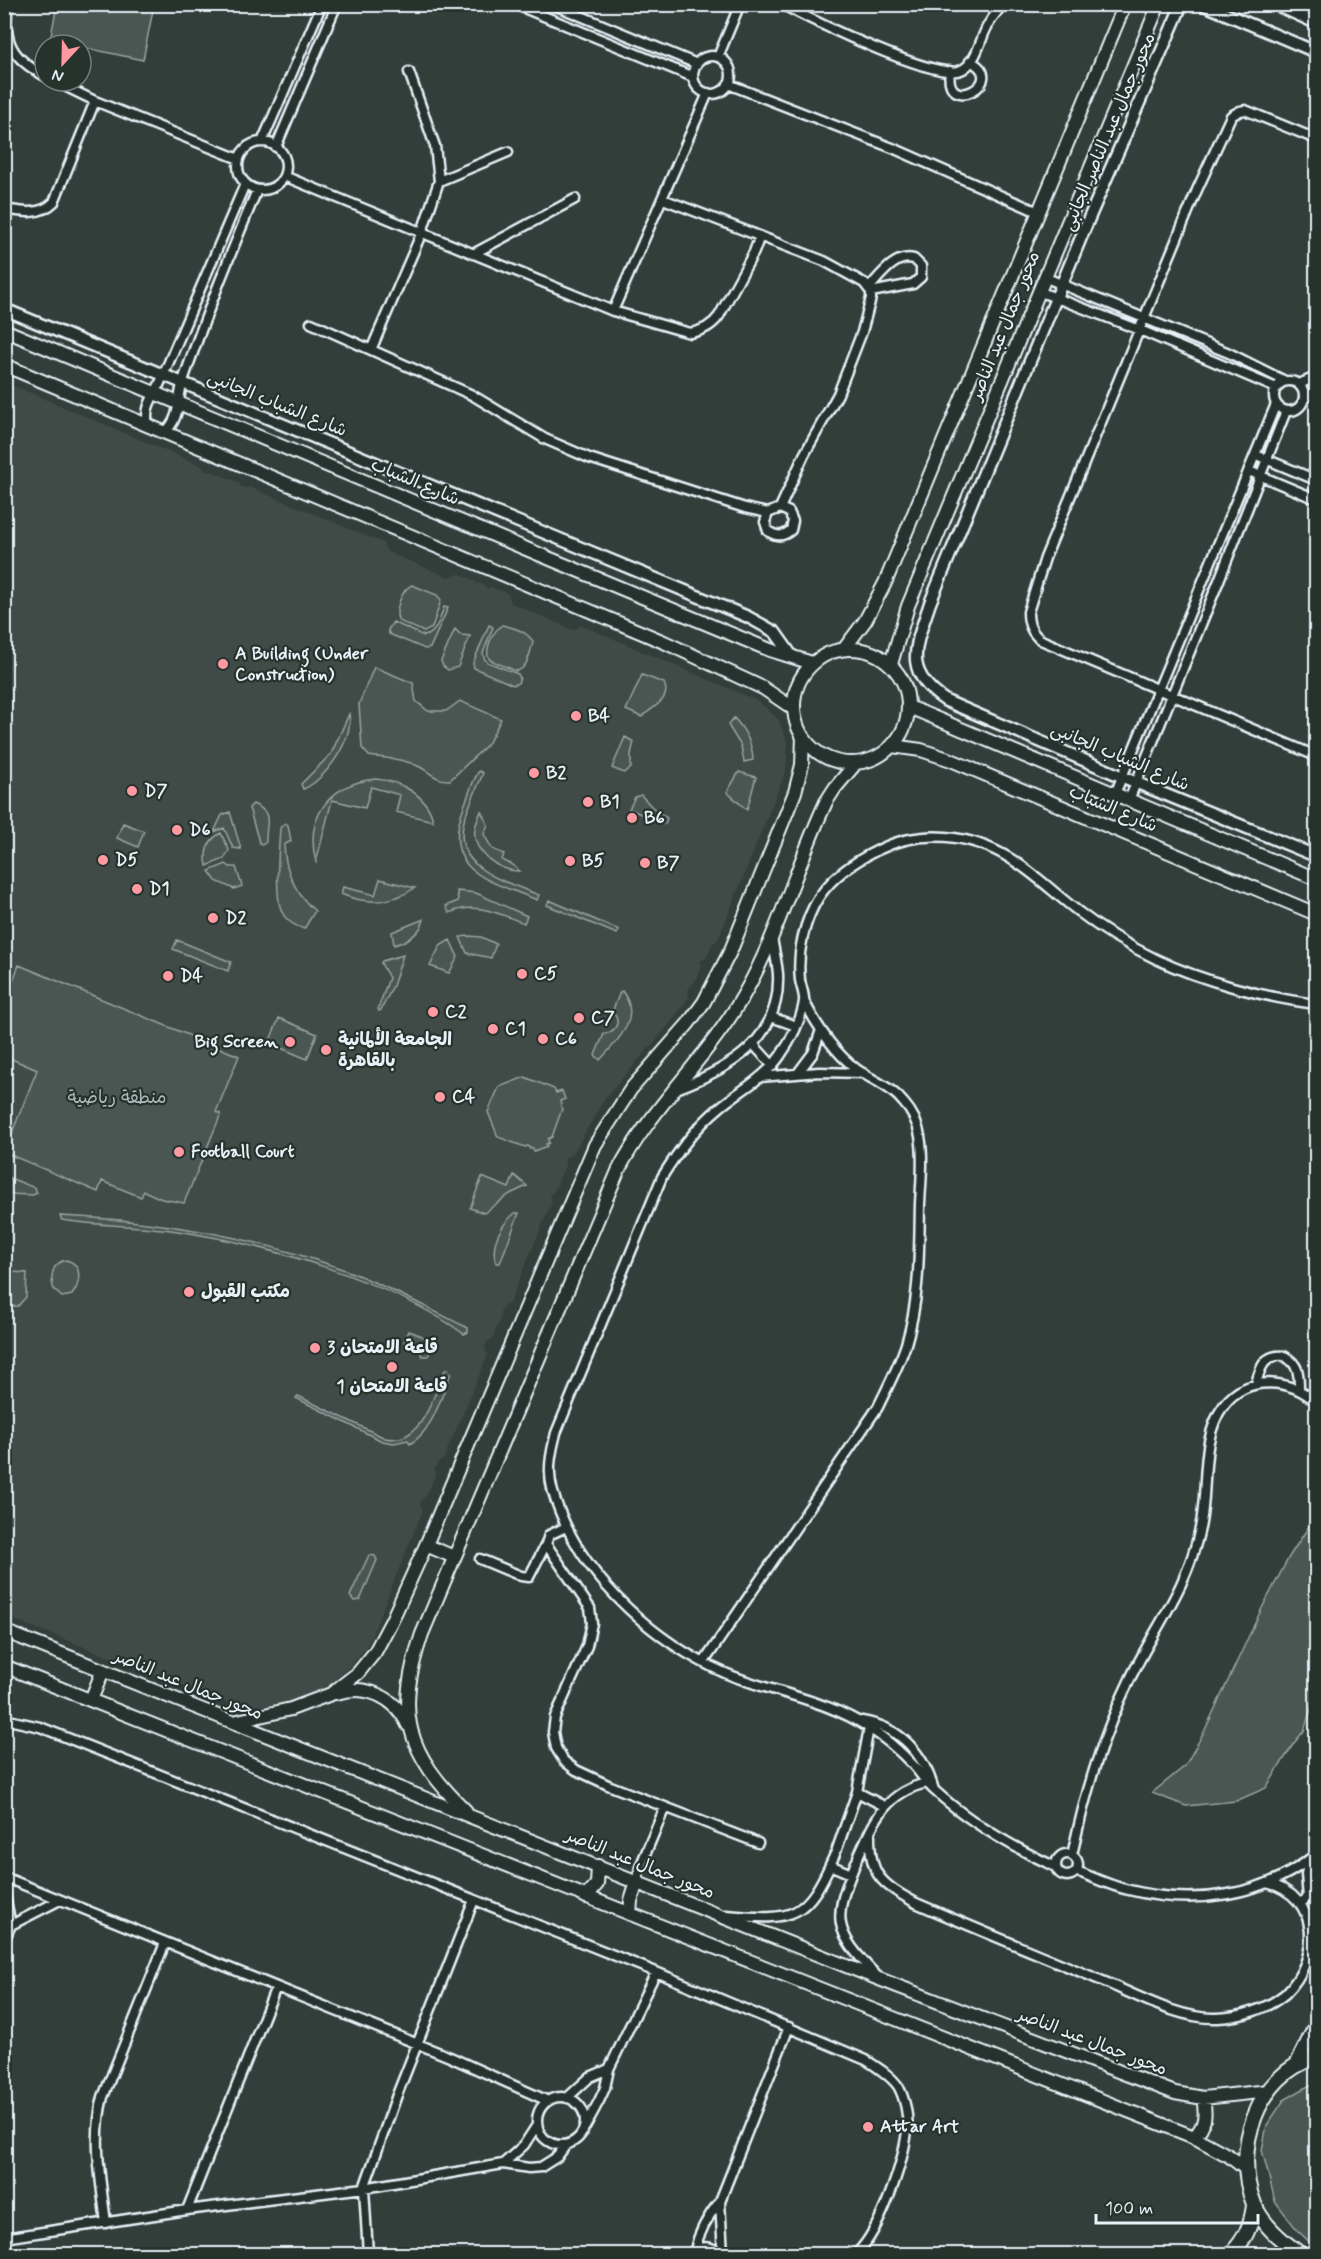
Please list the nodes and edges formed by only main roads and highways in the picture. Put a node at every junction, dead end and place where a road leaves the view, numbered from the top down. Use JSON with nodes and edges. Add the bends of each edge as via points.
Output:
{"nodes":[{"id":1,"x":1125,"y":4,"type":"edge"},
{"id":2,"x":1159,"y":4,"type":"edge"},
{"id":3,"x":4,"y":330,"type":"edge"},
{"id":4,"x":4,"y":365,"type":"edge"},
{"id":5,"x":844,"y":649,"type":"junction"},
{"id":6,"x":812,"y":663,"type":"junction"},
{"id":7,"x":891,"y":664,"type":"junction"},
{"id":8,"x":909,"y":707,"type":"junction"},
{"id":9,"x":794,"y":709,"type":"junction"},
{"id":10,"x":802,"y":736,"type":"junction"},
{"id":11,"x":892,"y":746,"type":"junction"},
{"id":12,"x":856,"y":763,"type":"junction"},
{"id":13,"x":1317,"y":879,"type":"edge"},
{"id":14,"x":1317,"y":914,"type":"edge"},
{"id":15,"x":426,"y":1545,"type":"junction"},
{"id":16,"x":454,"y":1557,"type":"junction"},
{"id":17,"x":4,"y":1631,"type":"edge"},
{"id":18,"x":7,"y":1669,"type":"edge"},
{"id":19,"x":103,"y":1670,"type":"junction"},
{"id":20,"x":330,"y":1694,"type":"junction"},
{"id":21,"x":91,"y":1700,"type":"junction"},
{"id":22,"x":233,"y":1722,"type":"junction"},
{"id":23,"x":411,"y":1731,"type":"junction"},
{"id":24,"x":471,"y":1816,"type":"junction"},
{"id":25,"x":598,"y":1866,"type":"junction"},
{"id":26,"x":638,"y":1882,"type":"junction"},
{"id":27,"x":586,"y":1897,"type":"junction"},
{"id":28,"x":630,"y":1914,"type":"junction"},
{"id":29,"x":1317,"y":2024,"type":"edge"},
{"id":30,"x":1317,"y":2056,"type":"edge"},
{"id":31,"x":1296,"y":2065,"type":"junction"},
{"id":32,"x":1269,"y":2091,"type":"junction"},
{"id":33,"x":1203,"y":2098,"type":"junction"},
{"id":34,"x":1194,"y":2137,"type":"junction"},
{"id":35,"x":1247,"y":2170,"type":"junction"},
{"id":36,"x":1254,"y":2206,"type":"junction"},
{"id":37,"x":1231,"y":2254,"type":"edge"},
{"id":38,"x":1300,"y":2254,"type":"edge"}],
"edges":[{"from":1,"to":5,"type":"main road","name":"محور جمال عبد الناصر","via":[[885,583],[865,621]]},
{"from":2,"to":7,"type":"main road","name":"محور جمال عبد الناصر","via":[[908,606]]},
{"from":3,"to":6,"type":"main road","name":"شارع الشباب","via":[[536,554],[770,650]]},
{"from":4,"to":9,"type":"main road","via":[[664,642],[763,688]]},
{"from":5,"to":6,"type":"main road"},
{"from":5,"to":7,"type":"main road","via":[[861,649]]},
{"from":6,"to":9,"type":"main road","via":[[795,692]]},
{"from":7,"to":8,"type":"main road","via":[[901,677]]},
{"from":8,"to":11,"type":"main road","via":[[904,728]]},
{"from":8,"to":13,"type":"main road","name":"شارع الشباب"},
{"from":9,"to":10,"type":"main road"},
{"from":10,"to":12,"type":"main road","via":[[826,757]]},
{"from":10,"to":15,"type":"main road","via":[[802,765],[795,792],[731,951],[704,1002],[631,1089],[595,1145]]},
{"from":11,"to":12,"type":"main road","via":[[870,760]]},
{"from":11,"to":14,"type":"main road","name":"شارع الشباب","via":[[951,760]]},
{"from":12,"to":16,"type":"main road","via":[[826,802],[744,995],[714,1041],[645,1126],[618,1171]]},
{"from":15,"to":16,"type":"main road"},
{"from":15,"to":20,"type":"main road","via":[[375,1652],[358,1673]]},
{"from":16,"to":23,"type":"main road","via":[[411,1671],[407,1701]]},
{"from":17,"to":19,"type":"main road","name":"محور جمال عبد الناصر"},
{"from":18,"to":21,"type":"main road"},
{"from":19,"to":21,"type":"main road"},
{"from":19,"to":22,"type":"main road","name":"محور جمال عبد الناصر"},
{"from":20,"to":22,"type":"main road","via":[[291,1709]]},
{"from":20,"to":23,"type":"main road","via":[[363,1690],[379,1694],[393,1703]]},
{"from":21,"to":27,"type":"main road"},
{"from":22,"to":24,"type":"main road","name":"محور جمال عبد الناصر"},
{"from":23,"to":24,"type":"main road","via":[[423,1761]]},
{"from":24,"to":25,"type":"main road","name":"محور جمال عبد الناصر"},
{"from":25,"to":26,"type":"main road","name":"محور جمال عبد الناصر"},
{"from":25,"to":27,"type":"main road","via":[[597,1884]]},
{"from":26,"to":28,"type":"main road"},
{"from":26,"to":33,"type":"main road","name":"محور جمال عبد الناصر","via":[[1175,2093]]},
{"from":27,"to":28,"type":"main road"},
{"from":28,"to":34,"type":"main road"},
{"from":29,"to":31,"type":"main road"},
{"from":30,"to":31,"type":"main road"},
{"from":31,"to":32,"type":"main road"},
{"from":32,"to":33,"type":"main road","name":"محور جمال عبد الناصر"},
{"from":32,"to":35,"type":"main road","via":[[1252,2123]]},
{"from":33,"to":34,"type":"main road","via":[[1205,2119]]},
{"from":34,"to":35,"type":"main road"},
{"from":35,"to":36,"type":"main road"},
{"from":36,"to":37,"type":"main road","via":[[1251,2225]]},
{"from":36,"to":38,"type":"main road","via":[[1268,2226]]}]}
